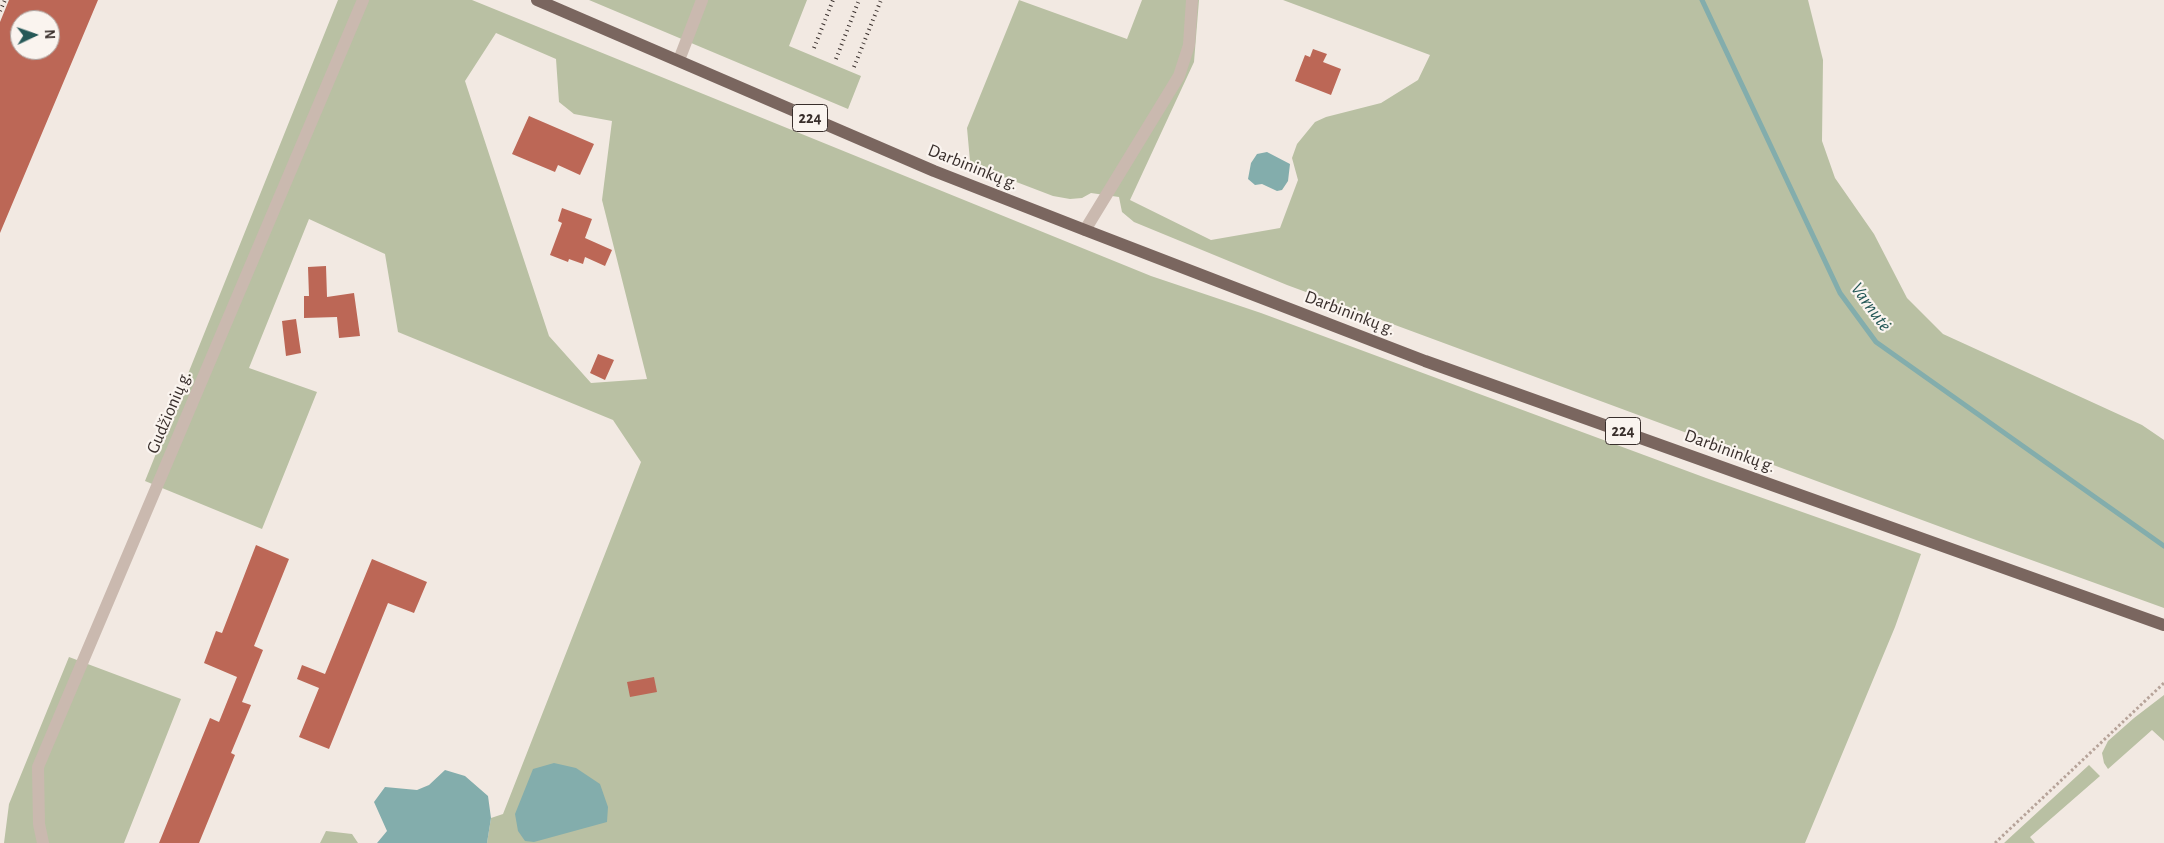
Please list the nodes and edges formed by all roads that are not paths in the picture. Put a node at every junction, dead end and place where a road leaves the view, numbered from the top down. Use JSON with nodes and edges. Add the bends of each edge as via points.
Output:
{"nodes":[{"id":1,"x":363,"y":0,"type":"edge"},
{"id":2,"x":537,"y":0,"type":"edge"},
{"id":3,"x":702,"y":0,"type":"edge"},
{"id":4,"x":1192,"y":0,"type":"edge"},
{"id":5,"x":679,"y":60,"type":"junction"},
{"id":6,"x":1085,"y":230,"type":"junction"},
{"id":7,"x":2164,"y":625,"type":"edge"},
{"id":8,"x":43,"y":843,"type":"edge"}],
"edges":[{"from":1,"to":8,"type":"street","name":"Gudžionių g.","via":[[38,767]]},
{"from":2,"to":5,"type":"main road","name":"Darbininkų g.","number":"224"},
{"from":3,"to":5,"type":"street"},
{"from":4,"to":6,"type":"street","via":[[1189,45],[1179,76]]},
{"from":5,"to":6,"type":"main road","name":"Darbininkų g.","number":"224","via":[[934,171]]},
{"from":6,"to":7,"type":"main road","name":"Darbininkų g.","number":"224","via":[[1425,361]]}]}
